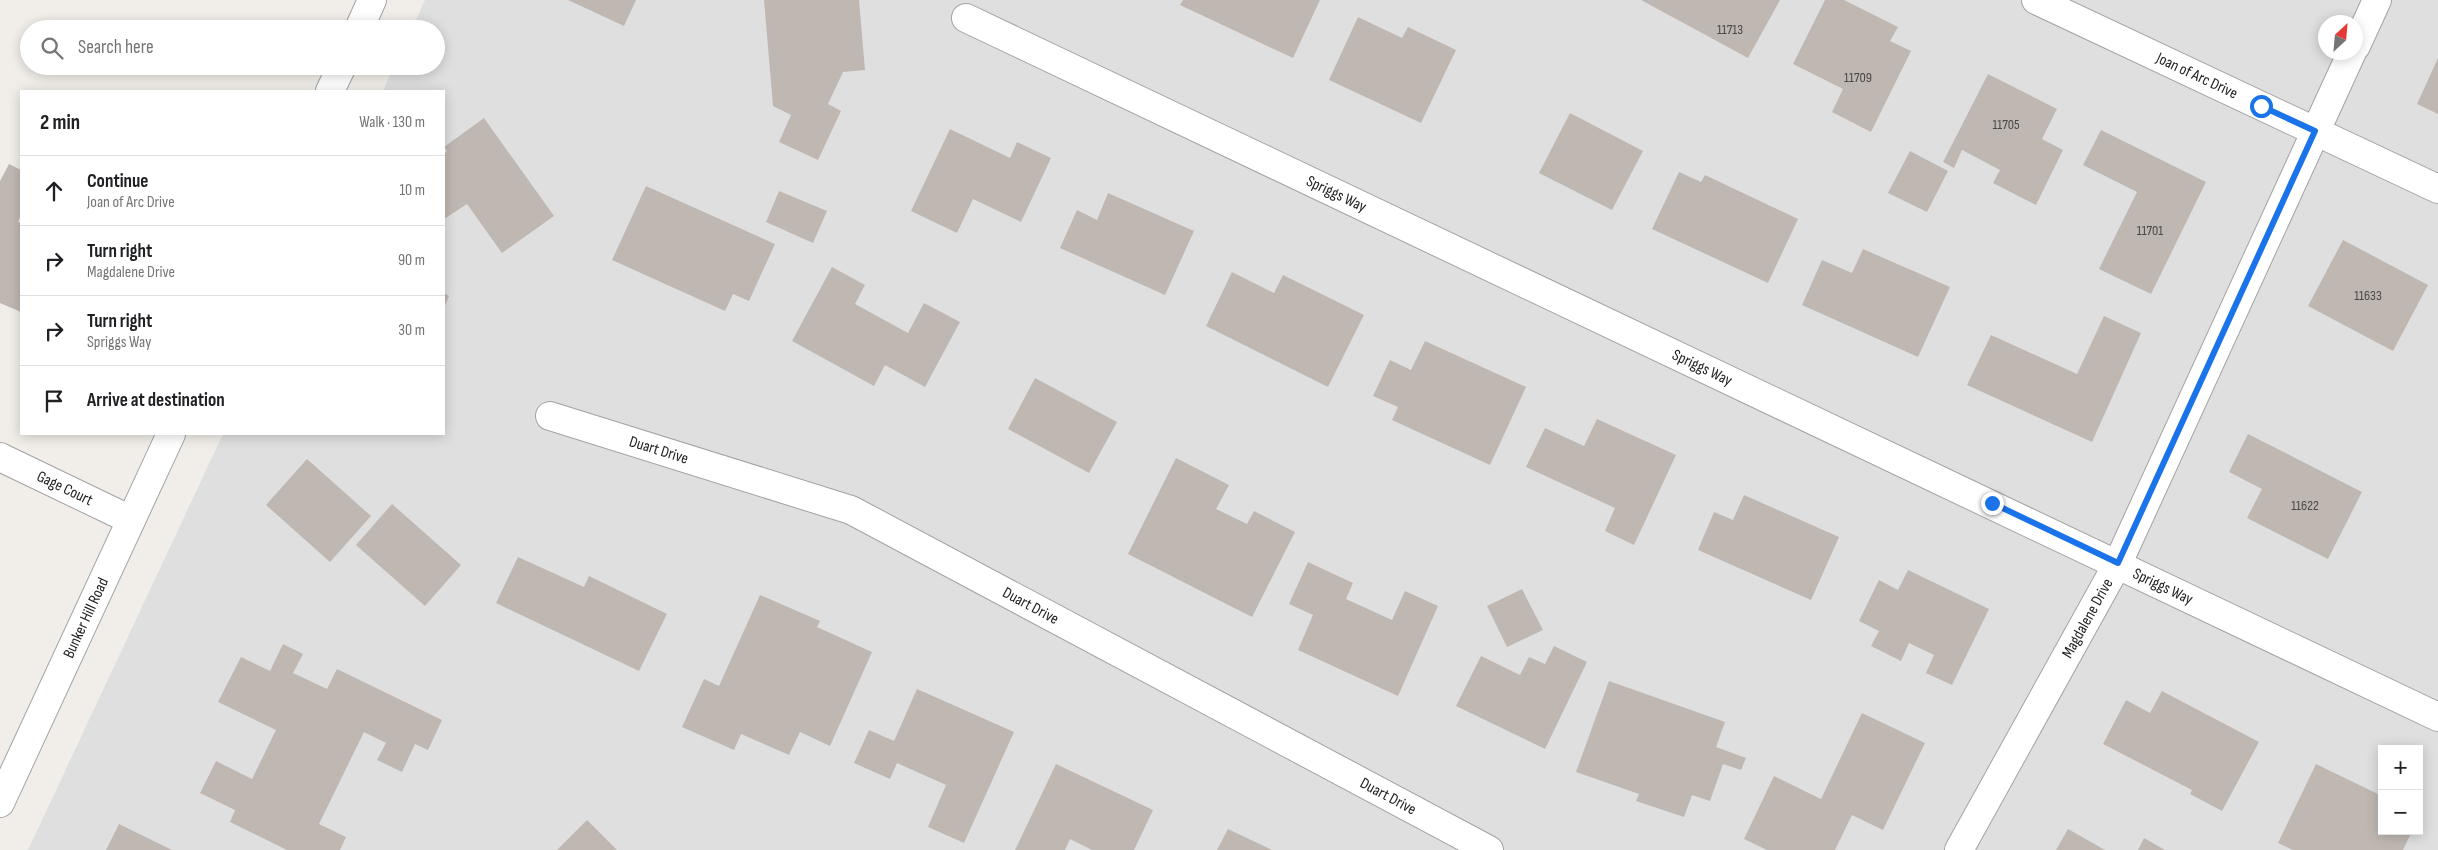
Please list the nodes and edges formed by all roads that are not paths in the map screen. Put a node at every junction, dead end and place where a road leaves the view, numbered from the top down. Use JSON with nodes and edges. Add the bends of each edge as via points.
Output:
{"nodes":[{"id":1,"x":372,"y":0,"type":"edge"},
{"id":2,"x":2036,"y":0,"type":"edge"},
{"id":3,"x":2377,"y":0,"type":"edge"},
{"id":4,"x":966,"y":18,"type":"dead end"},
{"id":5,"x":363,"y":20,"type":"edge"},
{"id":6,"x":2363,"y":31,"type":"edge"},
{"id":7,"x":2348,"y":60,"type":"edge"},
{"id":8,"x":338,"y":75,"type":"edge"},
{"id":9,"x":330,"y":90,"type":"edge"},
{"id":10,"x":2315,"y":131,"type":"junction"},
{"id":11,"x":2438,"y":189,"type":"edge"},
{"id":12,"x":550,"y":416,"type":"dead end"},
{"id":13,"x":171,"y":435,"type":"edge"},
{"id":14,"x":0,"y":457,"type":"edge"},
{"id":15,"x":131,"y":520,"type":"junction"},
{"id":16,"x":2118,"y":563,"type":"junction"},
{"id":17,"x":2438,"y":717,"type":"edge"},
{"id":18,"x":0,"y":803,"type":"edge"},
{"id":19,"x":1489,"y":850,"type":"edge"},
{"id":20,"x":1959,"y":850,"type":"edge"}],
"edges":[{"from":1,"to":5,"type":"street"},
{"from":2,"to":10,"type":"street","name":"Joan of Arc Drive"},
{"from":3,"to":6,"type":"street"},
{"from":4,"to":16,"type":"street","name":"Spriggs Way"},
{"from":7,"to":10,"type":"street","name":"Magdalene Drive"},
{"from":8,"to":9,"type":"street"},
{"from":10,"to":11,"type":"street","name":"Joan of Arc Drive"},
{"from":10,"to":16,"type":"street","name":"Magdalene Drive"},
{"from":12,"to":19,"type":"street","name":"Duart Drive","via":[[850,510]]},
{"from":13,"to":15,"type":"street","name":"Bunker Hill Road"},
{"from":14,"to":15,"type":"street","name":"Gage Court"},
{"from":15,"to":18,"type":"street","name":"Bunker Hill Road"},
{"from":16,"to":17,"type":"street","name":"Spriggs Way"},
{"from":16,"to":20,"type":"street","name":"Magdalene Drive"}]}
